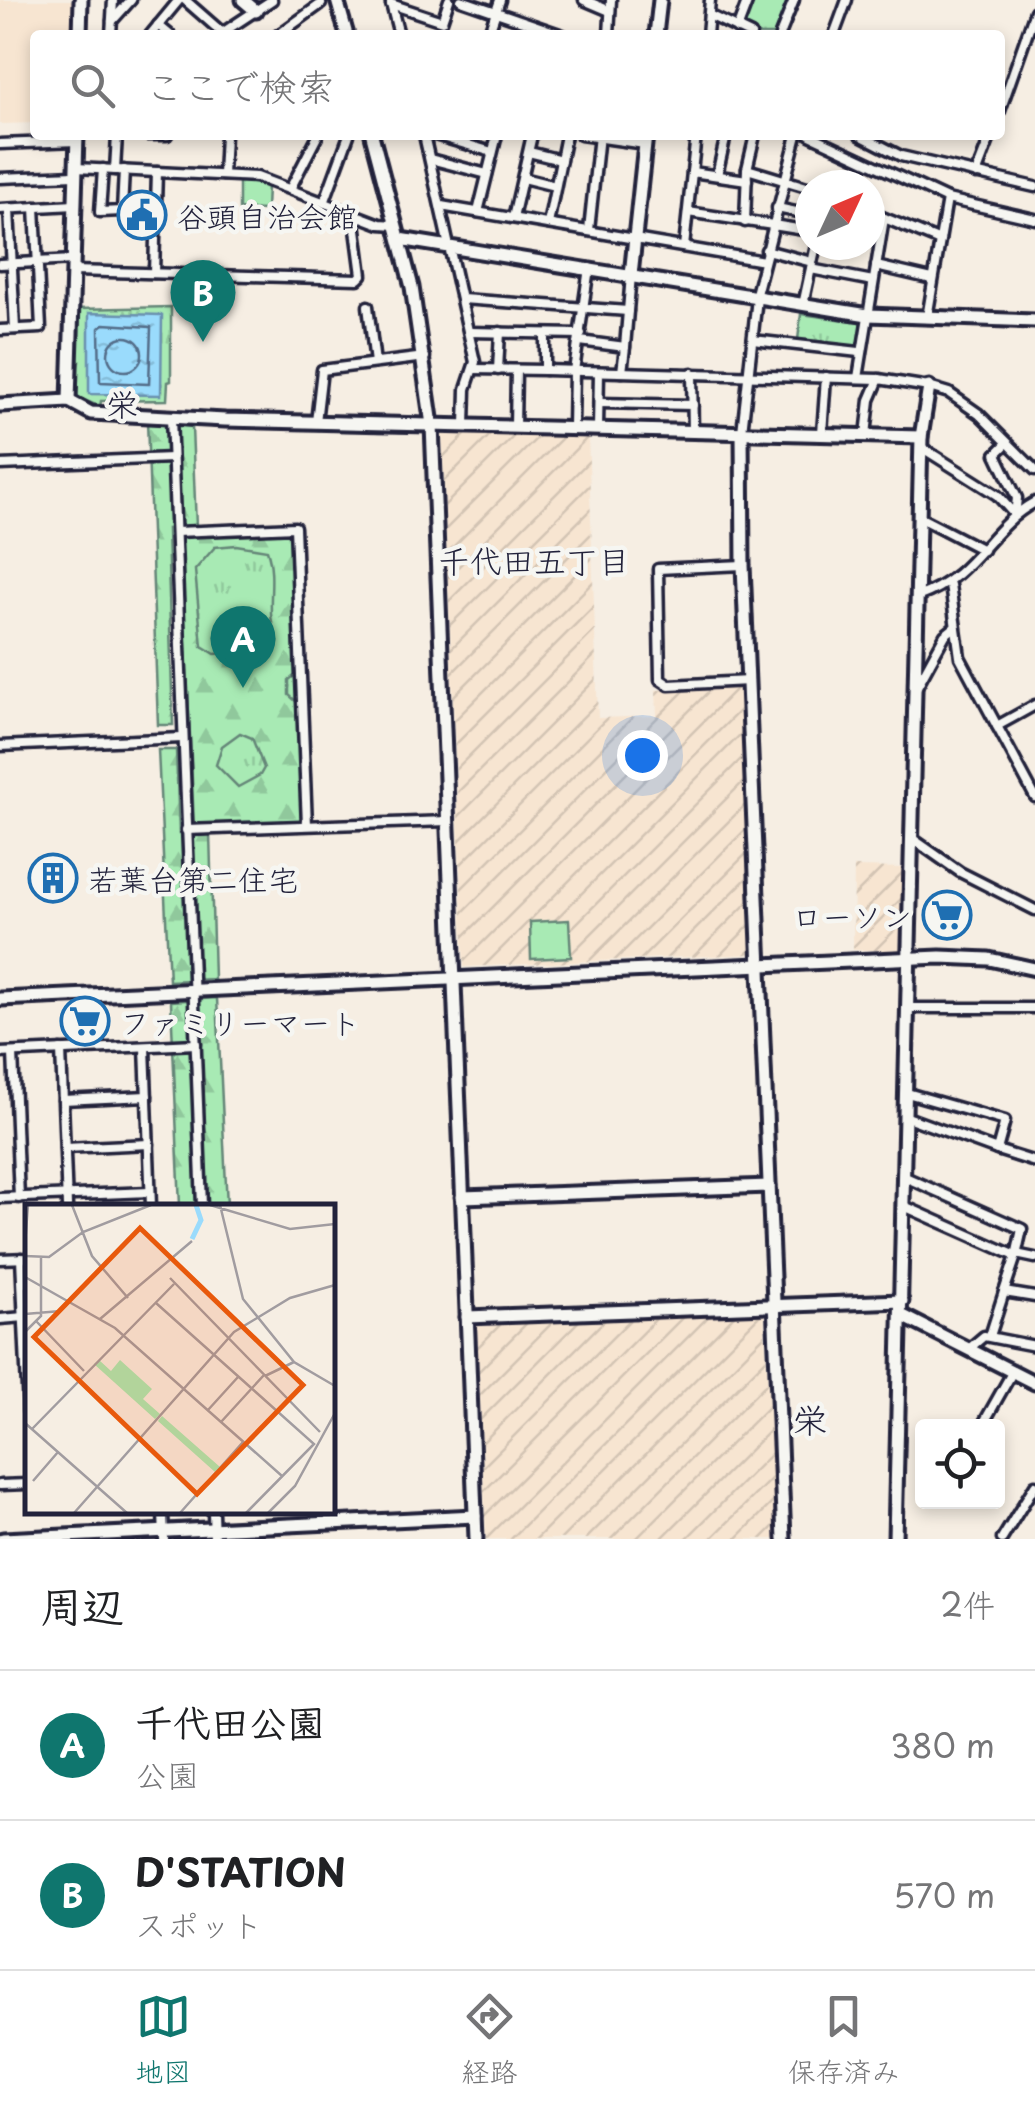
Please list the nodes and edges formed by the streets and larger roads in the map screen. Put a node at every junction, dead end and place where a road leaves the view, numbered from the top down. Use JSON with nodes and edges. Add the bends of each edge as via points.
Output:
{"nodes":[{"id":1,"x":81,"y":0,"type":"edge"},
{"id":2,"x":112,"y":0,"type":"edge"},
{"id":3,"x":130,"y":0,"type":"edge"},
{"id":4,"x":182,"y":0,"type":"edge"},
{"id":5,"x":244,"y":0,"type":"edge"},
{"id":6,"x":272,"y":0,"type":"edge"},
{"id":7,"x":449,"y":0,"type":"edge"},
{"id":8,"x":462,"y":0,"type":"edge"},
{"id":9,"x":500,"y":0,"type":"edge"},
{"id":10,"x":584,"y":0,"type":"edge"},
{"id":11,"x":611,"y":0,"type":"edge"},
{"id":12,"x":660,"y":0,"type":"edge"},
{"id":13,"x":710,"y":0,"type":"edge"},
{"id":14,"x":748,"y":0,"type":"edge"},
{"id":15,"x":794,"y":0,"type":"edge"},
{"id":16,"x":847,"y":0,"type":"edge"},
{"id":17,"x":319,"y":2,"type":"edge"},
{"id":18,"x":391,"y":2,"type":"edge"},
{"id":19,"x":338,"y":4,"type":"edge"},
{"id":20,"x":256,"y":11,"type":"junction"},
{"id":21,"x":610,"y":11,"type":"junction"},
{"id":22,"x":1035,"y":11,"type":"edge"},
{"id":23,"x":496,"y":12,"type":"junction"},
{"id":24,"x":709,"y":15,"type":"junction"},
{"id":25,"x":112,"y":21,"type":"junction"},
{"id":26,"x":295,"y":22,"type":"junction"},
{"id":27,"x":158,"y":25,"type":"junction"},
{"id":28,"x":738,"y":29,"type":"joint"},
{"id":29,"x":80,"y":30,"type":"edge"},
{"id":30,"x":112,"y":30,"type":"edge"},
{"id":31,"x":154,"y":30,"type":"edge"},
{"id":32,"x":164,"y":30,"type":"edge"},
{"id":33,"x":218,"y":30,"type":"edge"},
{"id":34,"x":229,"y":30,"type":"edge"},
{"id":35,"x":285,"y":30,"type":"edge"},
{"id":36,"x":297,"y":30,"type":"edge"},
{"id":37,"x":345,"y":30,"type":"edge"},
{"id":38,"x":398,"y":30,"type":"edge"},
{"id":39,"x":490,"y":30,"type":"edge"},
{"id":40,"x":548,"y":30,"type":"edge"},
{"id":41,"x":609,"y":30,"type":"edge"},
{"id":42,"x":657,"y":30,"type":"edge"},
{"id":43,"x":708,"y":30,"type":"edge"},
{"id":44,"x":782,"y":30,"type":"edge"},
{"id":45,"x":836,"y":30,"type":"edge"},
{"id":46,"x":1005,"y":97,"type":"edge"},
{"id":47,"x":51,"y":140,"type":"edge"},
{"id":48,"x":77,"y":140,"type":"edge"},
{"id":49,"x":117,"y":140,"type":"edge"},
{"id":50,"x":225,"y":140,"type":"edge"},
{"id":51,"x":313,"y":140,"type":"edge"},
{"id":52,"x":347,"y":140,"type":"edge"},
{"id":53,"x":373,"y":140,"type":"edge"},
{"id":54,"x":425,"y":140,"type":"edge"},
{"id":55,"x":457,"y":140,"type":"edge"},
{"id":56,"x":496,"y":140,"type":"edge"},
{"id":57,"x":531,"y":140,"type":"edge"},
{"id":58,"x":565,"y":140,"type":"edge"},
{"id":59,"x":599,"y":140,"type":"edge"},
{"id":60,"x":646,"y":140,"type":"edge"},
{"id":61,"x":695,"y":140,"type":"edge"},
{"id":62,"x":725,"y":140,"type":"edge"},
{"id":63,"x":754,"y":140,"type":"edge"},
{"id":64,"x":796,"y":140,"type":"edge"},
{"id":65,"x":821,"y":140,"type":"edge"},
{"id":66,"x":870,"y":140,"type":"edge"},
{"id":67,"x":989,"y":140,"type":"edge"},
{"id":68,"x":0,"y":144,"type":"edge"},
{"id":69,"x":492,"y":152,"type":"junction"},
{"id":70,"x":529,"y":152,"type":"junction"},
{"id":71,"x":430,"y":159,"type":"junction"},
{"id":72,"x":561,"y":160,"type":"junction"},
{"id":73,"x":103,"y":169,"type":"junction"},
{"id":74,"x":120,"y":170,"type":"junction"},
{"id":75,"x":747,"y":170,"type":"junction"},
{"id":76,"x":76,"y":172,"type":"junction"},
{"id":77,"x":157,"y":172,"type":"junction"},
{"id":78,"x":692,"y":172,"type":"junction"},
{"id":79,"x":224,"y":174,"type":"junction"},
{"id":80,"x":487,"y":174,"type":"junction"},
{"id":81,"x":976,"y":174,"type":"junction"},
{"id":82,"x":717,"y":175,"type":"junction"},
{"id":83,"x":0,"y":178,"type":"edge"},
{"id":84,"x":523,"y":178,"type":"junction"},
{"id":85,"x":786,"y":178,"type":"junction"},
{"id":86,"x":747,"y":180,"type":"junction"},
{"id":87,"x":795,"y":182,"type":"edge"},
{"id":88,"x":555,"y":186,"type":"junction"},
{"id":89,"x":1035,"y":186,"type":"edge"},
{"id":90,"x":290,"y":189,"type":"junction"},
{"id":91,"x":947,"y":200,"type":"junction"},
{"id":92,"x":324,"y":204,"type":"junction"},
{"id":93,"x":74,"y":205,"type":"junction"},
{"id":94,"x":441,"y":206,"type":"junction"},
{"id":95,"x":35,"y":208,"type":"junction"},
{"id":96,"x":777,"y":208,"type":"junction"},
{"id":97,"x":5,"y":209,"type":"edge"},
{"id":98,"x":478,"y":212,"type":"junction"},
{"id":99,"x":688,"y":212,"type":"junction"},
{"id":100,"x":795,"y":212,"type":"edge"},
{"id":101,"x":354,"y":214,"type":"junction"},
{"id":102,"x":512,"y":218,"type":"junction"},
{"id":103,"x":885,"y":218,"type":"edge"},
{"id":104,"x":1035,"y":220,"type":"edge"},
{"id":105,"x":745,"y":222,"type":"junction"},
{"id":106,"x":396,"y":224,"type":"junction"},
{"id":107,"x":548,"y":224,"type":"junction"},
{"id":108,"x":773,"y":225,"type":"junction"},
{"id":109,"x":795,"y":229,"type":"edge"},
{"id":110,"x":589,"y":230,"type":"junction"},
{"id":111,"x":635,"y":238,"type":"junction"},
{"id":112,"x":400,"y":239,"type":"junction"},
{"id":113,"x":940,"y":241,"type":"junction"},
{"id":114,"x":684,"y":247,"type":"junction"},
{"id":115,"x":453,"y":248,"type":"junction"},
{"id":116,"x":766,"y":250,"type":"junction"},
{"id":117,"x":813,"y":260,"type":"edge"},
{"id":118,"x":876,"y":260,"type":"edge"},
{"id":119,"x":764,"y":261,"type":"junction"},
{"id":120,"x":38,"y":262,"type":"junction"},
{"id":121,"x":12,"y":263,"type":"junction"},
{"id":122,"x":0,"y":264,"type":"edge"},
{"id":123,"x":73,"y":265,"type":"junction"},
{"id":124,"x":812,"y":265,"type":"junction"},
{"id":125,"x":876,"y":266,"type":"junction"},
{"id":126,"x":589,"y":268,"type":"junction"},
{"id":127,"x":154,"y":273,"type":"junction"},
{"id":128,"x":631,"y":275,"type":"junction"},
{"id":129,"x":932,"y":279,"type":"junction"},
{"id":130,"x":873,"y":281,"type":"junction"},
{"id":131,"x":756,"y":298,"type":"junction"},
{"id":132,"x":462,"y":299,"type":"junction"},
{"id":133,"x":803,"y":305,"type":"junction"},
{"id":134,"x":368,"y":306,"type":"dead end"},
{"id":135,"x":586,"y":307,"type":"junction"},
{"id":136,"x":628,"y":311,"type":"junction"},
{"id":137,"x":868,"y":315,"type":"junction"},
{"id":138,"x":927,"y":319,"type":"junction"},
{"id":139,"x":1035,"y":321,"type":"edge"},
{"id":140,"x":15,"y":329,"type":"junction"},
{"id":141,"x":0,"y":330,"type":"edge"},
{"id":142,"x":468,"y":332,"type":"junction"},
{"id":143,"x":500,"y":332,"type":"junction"},
{"id":144,"x":545,"y":334,"type":"junction"},
{"id":145,"x":580,"y":338,"type":"junction"},
{"id":146,"x":753,"y":340,"type":"junction"},
{"id":147,"x":625,"y":347,"type":"junction"},
{"id":148,"x":859,"y":352,"type":"junction"},
{"id":149,"x":425,"y":358,"type":"junction"},
{"id":150,"x":375,"y":364,"type":"junction"},
{"id":151,"x":474,"y":369,"type":"junction"},
{"id":152,"x":498,"y":370,"type":"junction"},
{"id":153,"x":516,"y":370,"type":"junction"},
{"id":154,"x":545,"y":370,"type":"junction"},
{"id":155,"x":574,"y":371,"type":"junction"},
{"id":156,"x":599,"y":372,"type":"junction"},
{"id":157,"x":622,"y":372,"type":"junction"},
{"id":158,"x":692,"y":373,"type":"junction"},
{"id":159,"x":749,"y":376,"type":"junction"},
{"id":160,"x":826,"y":377,"type":"junction"},
{"id":161,"x":858,"y":378,"type":"junction"},
{"id":162,"x":879,"y":378,"type":"junction"},
{"id":163,"x":929,"y":388,"type":"junction"},
{"id":164,"x":68,"y":400,"type":"junction"},
{"id":165,"x":600,"y":403,"type":"junction"},
{"id":166,"x":0,"y":404,"type":"edge"},
{"id":167,"x":693,"y":405,"type":"junction"},
{"id":168,"x":170,"y":417,"type":"junction"},
{"id":169,"x":316,"y":422,"type":"junction"},
{"id":170,"x":432,"y":425,"type":"junction"},
{"id":171,"x":465,"y":426,"type":"junction"},
{"id":172,"x":514,"y":427,"type":"junction"},
{"id":173,"x":573,"y":428,"type":"junction"},
{"id":174,"x":598,"y":428,"type":"junction"},
{"id":175,"x":692,"y":432,"type":"junction"},
{"id":176,"x":742,"y":432,"type":"junction"},
{"id":177,"x":822,"y":433,"type":"junction"},
{"id":178,"x":866,"y":434,"type":"junction"},
{"id":179,"x":921,"y":442,"type":"junction"},
{"id":180,"x":1007,"y":442,"type":"junction"},
{"id":181,"x":172,"y":458,"type":"junction"},
{"id":182,"x":0,"y":465,"type":"edge"},
{"id":183,"x":1035,"y":470,"type":"edge"},
{"id":184,"x":1035,"y":502,"type":"edge"},
{"id":185,"x":1015,"y":515,"type":"junction"},
{"id":186,"x":919,"y":517,"type":"junction"},
{"id":187,"x":176,"y":532,"type":"junction"},
{"id":188,"x":983,"y":550,"type":"junction"},
{"id":189,"x":743,"y":564,"type":"junction"},
{"id":190,"x":950,"y":585,"type":"junction"},
{"id":191,"x":917,"y":598,"type":"junction"},
{"id":192,"x":955,"y":628,"type":"junction"},
{"id":193,"x":749,"y":682,"type":"junction"},
{"id":194,"x":915,"y":691,"type":"junction"},
{"id":195,"x":1035,"y":705,"type":"edge"},
{"id":196,"x":998,"y":726,"type":"junction"},
{"id":197,"x":182,"y":738,"type":"junction"},
{"id":198,"x":0,"y":746,"type":"edge"},
{"id":199,"x":1035,"y":797,"type":"edge"},
{"id":200,"x":448,"y":820,"type":"junction"},
{"id":201,"x":307,"y":825,"type":"junction"},
{"id":202,"x":186,"y":830,"type":"junction"},
{"id":203,"x":913,"y":839,"type":"junction"},
{"id":204,"x":1035,"y":910,"type":"edge"},
{"id":205,"x":910,"y":958,"type":"junction"},
{"id":206,"x":762,"y":965,"type":"junction"},
{"id":207,"x":1035,"y":969,"type":"edge"},
{"id":208,"x":454,"y":978,"type":"junction"},
{"id":209,"x":194,"y":991,"type":"junction"},
{"id":210,"x":0,"y":999,"type":"edge"},
{"id":211,"x":909,"y":1008,"type":"junction"},
{"id":212,"x":1035,"y":1008,"type":"edge"},
{"id":213,"x":196,"y":1044,"type":"junction"},
{"id":214,"x":145,"y":1047,"type":"junction"},
{"id":215,"x":61,"y":1050,"type":"junction"},
{"id":216,"x":12,"y":1053,"type":"junction"},
{"id":217,"x":0,"y":1054,"type":"edge"},
{"id":218,"x":907,"y":1093,"type":"junction"},
{"id":219,"x":146,"y":1096,"type":"junction"},
{"id":220,"x":63,"y":1100,"type":"junction"},
{"id":221,"x":907,"y":1118,"type":"junction"},
{"id":222,"x":148,"y":1144,"type":"junction"},
{"id":223,"x":65,"y":1148,"type":"junction"},
{"id":224,"x":997,"y":1150,"type":"junction"},
{"id":225,"x":1035,"y":1162,"type":"edge"},
{"id":226,"x":905,"y":1177,"type":"junction"},
{"id":227,"x":769,"y":1186,"type":"junction"},
{"id":228,"x":150,"y":1192,"type":"junction"},
{"id":229,"x":67,"y":1196,"type":"junction"},
{"id":230,"x":0,"y":1198,"type":"edge"},
{"id":231,"x":19,"y":1198,"type":"junction"},
{"id":232,"x":462,"y":1198,"type":"junction"},
{"id":233,"x":67,"y":1204,"type":"edge"},
{"id":234,"x":151,"y":1204,"type":"edge"},
{"id":235,"x":202,"y":1204,"type":"edge"},
{"id":236,"x":904,"y":1206,"type":"junction"},
{"id":237,"x":1016,"y":1255,"type":"junction"},
{"id":238,"x":24,"y":1258,"type":"edge"},
{"id":239,"x":1035,"y":1258,"type":"edge"},
{"id":240,"x":0,"y":1259,"type":"edge"},
{"id":241,"x":25,"y":1288,"type":"edge"},
{"id":242,"x":1004,"y":1292,"type":"junction"},
{"id":243,"x":1035,"y":1297,"type":"edge"},
{"id":244,"x":902,"y":1302,"type":"junction"},
{"id":245,"x":774,"y":1306,"type":"junction"},
{"id":246,"x":901,"y":1316,"type":"junction"},
{"id":247,"x":25,"y":1318,"type":"edge"},
{"id":248,"x":468,"y":1318,"type":"junction"},
{"id":249,"x":0,"y":1319,"type":"edge"},
{"id":250,"x":990,"y":1336,"type":"junction"},
{"id":251,"x":1035,"y":1346,"type":"edge"},
{"id":252,"x":971,"y":1347,"type":"junction"},
{"id":253,"x":1013,"y":1371,"type":"junction"},
{"id":254,"x":1035,"y":1383,"type":"edge"},
{"id":255,"x":986,"y":1419,"type":"edge"},
{"id":256,"x":25,"y":1484,"type":"edge"},
{"id":257,"x":1035,"y":1484,"type":"edge"},
{"id":258,"x":0,"y":1485,"type":"edge"},
{"id":259,"x":475,"y":1516,"type":"junction"},
{"id":260,"x":214,"y":1535,"type":"edge"},
{"id":261,"x":164,"y":1536,"type":"edge"},
{"id":262,"x":3,"y":1539,"type":"edge"},
{"id":263,"x":476,"y":1539,"type":"edge"},
{"id":264,"x":784,"y":1539,"type":"edge"},
{"id":265,"x":895,"y":1539,"type":"edge"},
{"id":266,"x":1002,"y":1539,"type":"edge"}],
"edges":[{"from":1,"to":29,"type":"street"},
{"from":2,"to":25,"type":"street"},
{"from":3,"to":25,"type":"street"},
{"from":4,"to":27,"type":"street"},
{"from":4,"to":33,"type":"street"},
{"from":5,"to":20,"type":"street"},
{"from":6,"to":20,"type":"street"},
{"from":7,"to":18,"type":"street","via":[[442,22]]},
{"from":8,"to":23,"type":"street"},
{"from":9,"to":23,"type":"street"},
{"from":10,"to":21,"type":"street"},
{"from":11,"to":21,"type":"street"},
{"from":12,"to":42,"type":"street"},
{"from":13,"to":24,"type":"street"},
{"from":14,"to":28,"type":"street"},
{"from":15,"to":44,"type":"street"},
{"from":16,"to":45,"type":"street"},
{"from":17,"to":19,"type":"street"},
{"from":17,"to":26,"type":"street"},
{"from":18,"to":38,"type":"street"},
{"from":19,"to":37,"type":"street"},
{"from":20,"to":34,"type":"street"},
{"from":21,"to":41,"type":"street"},
{"from":22,"to":46,"type":"street"},
{"from":23,"to":39,"type":"street"},
{"from":23,"to":40,"type":"street"},
{"from":24,"to":28,"type":"street"},
{"from":24,"to":43,"type":"street"},
{"from":25,"to":30,"type":"street"},
{"from":26,"to":35,"type":"street"},
{"from":26,"to":36,"type":"street"},
{"from":27,"to":31,"type":"street"},
{"from":27,"to":32,"type":"street"},
{"from":47,"to":68,"type":"street"},
{"from":48,"to":76,"type":"street"},
{"from":49,"to":74,"type":"street"},
{"from":50,"to":79,"type":"street"},
{"from":51,"to":90,"type":"street"},
{"from":52,"to":92,"type":"street"},
{"from":53,"to":106,"type":"street"},
{"from":54,"to":71,"type":"street"},
{"from":55,"to":69,"type":"street"},
{"from":56,"to":69,"type":"street"},
{"from":57,"to":70,"type":"street"},
{"from":58,"to":72,"type":"street"},
{"from":59,"to":110,"type":"street"},
{"from":60,"to":111,"type":"street"},
{"from":61,"to":78,"type":"street"},
{"from":62,"to":82,"type":"street"},
{"from":63,"to":75,"type":"street"},
{"from":64,"to":85,"type":"street"},
{"from":65,"to":91,"type":"street"},
{"from":66,"to":81,"type":"street","via":[[901,156]]},
{"from":67,"to":81,"type":"street"},
{"from":69,"to":80,"type":"street"},
{"from":70,"to":72,"type":"street"},
{"from":70,"to":84,"type":"street"},
{"from":71,"to":80,"type":"street"},
{"from":71,"to":94,"type":"street"},
{"from":72,"to":88,"type":"street"},
{"from":73,"to":74,"type":"street"},
{"from":73,"to":74,"type":"street","via":[[100,212],[122,212]]},
{"from":73,"to":76,"type":"street"},
{"from":74,"to":77,"type":"street"},
{"from":75,"to":85,"type":"street"},
{"from":75,"to":86,"type":"street"},
{"from":76,"to":83,"type":"street"},
{"from":76,"to":93,"type":"street"},
{"from":77,"to":79,"type":"street"},
{"from":77,"to":127,"type":"street"},
{"from":78,"to":82,"type":"street"},
{"from":78,"to":99,"type":"street"},
{"from":79,"to":90,"type":"street"},
{"from":80,"to":98,"type":"street"},
{"from":81,"to":89,"type":"street"},
{"from":82,"to":86,"type":"street"},
{"from":84,"to":88,"type":"street"},
{"from":84,"to":102,"type":"street"},
{"from":85,"to":87,"type":"street"},
{"from":85,"to":96,"type":"street"},
{"from":86,"to":105,"type":"street"},
{"from":88,"to":107,"type":"street"},
{"from":90,"to":92,"type":"street"},
{"from":91,"to":104,"type":"street"},
{"from":91,"to":113,"type":"street"},
{"from":92,"to":101,"type":"street"},
{"from":93,"to":95,"type":"street"},
{"from":93,"to":123,"type":"street"},
{"from":94,"to":98,"type":"street"},
{"from":94,"to":115,"type":"street"},
{"from":95,"to":97,"type":"street"},
{"from":95,"to":120,"type":"street"},
{"from":96,"to":100,"type":"street"},
{"from":96,"to":108,"type":"street"},
{"from":97,"to":121,"type":"street"},
{"from":98,"to":102,"type":"street"},
{"from":99,"to":105,"type":"street"},
{"from":99,"to":114,"type":"street"},
{"from":101,"to":106,"type":"street"},
{"from":101,"to":127,"type":"street","via":[[358,279]]},
{"from":102,"to":107,"type":"street"},
{"from":103,"to":113,"type":"street"},
{"from":105,"to":108,"type":"street"},
{"from":106,"to":112,"type":"street"},
{"from":107,"to":110,"type":"street"},
{"from":108,"to":109,"type":"street"},
{"from":108,"to":116,"type":"street"},
{"from":110,"to":111,"type":"street"},
{"from":111,"to":114,"type":"street"},
{"from":111,"to":128,"type":"street"},
{"from":112,"to":115,"type":"street"},
{"from":112,"to":149,"type":"street"},
{"from":113,"to":129,"type":"street"},
{"from":114,"to":119,"type":"street"},
{"from":115,"to":126,"type":"street"},
{"from":115,"to":132,"type":"street"},
{"from":116,"to":119,"type":"street"},
{"from":116,"to":124,"type":"street"},
{"from":117,"to":124,"type":"street"},
{"from":118,"to":125,"type":"street"},
{"from":119,"to":131,"type":"street"},
{"from":120,"to":121,"type":"street"},
{"from":120,"to":123,"type":"street"},
{"from":120,"to":140,"type":"street","via":[[41,328]]},
{"from":121,"to":122,"type":"street"},
{"from":121,"to":140,"type":"street"},
{"from":123,"to":127,"type":"street"},
{"from":123,"to":164,"type":"street"},
{"from":124,"to":130,"type":"street"},
{"from":124,"to":133,"type":"street"},
{"from":125,"to":129,"type":"street"},
{"from":125,"to":130,"type":"street"},
{"from":126,"to":128,"type":"street"},
{"from":126,"to":135,"type":"street"},
{"from":128,"to":131,"type":"street"},
{"from":128,"to":136,"type":"street"},
{"from":129,"to":138,"type":"street"},
{"from":130,"to":137,"type":"street"},
{"from":131,"to":133,"type":"street"},
{"from":131,"to":146,"type":"street"},
{"from":132,"to":135,"type":"street"},
{"from":132,"to":142,"type":"street"},
{"from":133,"to":137,"type":"street"},
{"from":134,"to":150,"type":"street"},
{"from":135,"to":136,"type":"street"},
{"from":135,"to":145,"type":"street"},
{"from":136,"to":147,"type":"street"},
{"from":137,"to":138,"type":"street"},
{"from":137,"to":148,"type":"street"},
{"from":138,"to":139,"type":"street"},
{"from":140,"to":141,"type":"street"},
{"from":142,"to":143,"type":"street"},
{"from":142,"to":151,"type":"street"},
{"from":143,"to":144,"type":"street"},
{"from":143,"to":152,"type":"street"},
{"from":144,"to":145,"type":"street"},
{"from":144,"to":154,"type":"street"},
{"from":145,"to":147,"type":"street"},
{"from":145,"to":155,"type":"street"},
{"from":146,"to":148,"type":"street"},
{"from":146,"to":159,"type":"street"},
{"from":147,"to":157,"type":"street"},
{"from":148,"to":161,"type":"street"},
{"from":149,"to":150,"type":"street"},
{"from":149,"to":170,"type":"street"},
{"from":150,"to":169,"type":"street","via":[[322,370]]},
{"from":151,"to":152,"type":"street"},
{"from":151,"to":171,"type":"street"},
{"from":152,"to":153,"type":"street"},
{"from":153,"to":154,"type":"street"},
{"from":153,"to":172,"type":"street"},
{"from":154,"to":155,"type":"street"},
{"from":155,"to":156,"type":"street"},
{"from":155,"to":173,"type":"street"},
{"from":156,"to":157,"type":"street"},
{"from":156,"to":165,"type":"street"},
{"from":157,"to":158,"type":"street"},
{"from":158,"to":159,"type":"street"},
{"from":158,"to":167,"type":"street"},
{"from":159,"to":160,"type":"street"},
{"from":159,"to":176,"type":"street"},
{"from":160,"to":161,"type":"street"},
{"from":160,"to":177,"type":"street"},
{"from":161,"to":162,"type":"street"},
{"from":162,"to":163,"type":"street"},
{"from":162,"to":178,"type":"street"},
{"from":163,"to":179,"type":"street"},
{"from":163,"to":180,"type":"street","via":[[967,404]]},
{"from":164,"to":166,"type":"street"},
{"from":164,"to":168,"type":"street","via":[[92,412]]},
{"from":165,"to":167,"type":"street"},
{"from":165,"to":174,"type":"street"},
{"from":167,"to":175,"type":"street"},
{"from":168,"to":169,"type":"street"},
{"from":168,"to":181,"type":"street"},
{"from":169,"to":170,"type":"street"},
{"from":170,"to":171,"type":"street"},
{"from":170,"to":200,"type":"street"},
{"from":171,"to":172,"type":"street"},
{"from":172,"to":173,"type":"street"},
{"from":173,"to":174,"type":"street"},
{"from":174,"to":175,"type":"street"},
{"from":175,"to":176,"type":"street"},
{"from":176,"to":177,"type":"street"},
{"from":176,"to":189,"type":"street"},
{"from":177,"to":178,"type":"street"},
{"from":178,"to":179,"type":"street"},
{"from":179,"to":185,"type":"street"},
{"from":179,"to":186,"type":"street"},
{"from":180,"to":183,"type":"street"},
{"from":180,"to":185,"type":"street","via":[[996,454],[1017,498]]},
{"from":181,"to":182,"type":"street"},
{"from":181,"to":187,"type":"street"},
{"from":184,"to":185,"type":"street"},
{"from":185,"to":188,"type":"street"},
{"from":186,"to":188,"type":"street"},
{"from":186,"to":191,"type":"street"},
{"from":187,"to":197,"type":"street"},
{"from":187,"to":201,"type":"street","via":[[295,526]]},
{"from":188,"to":190,"type":"street"},
{"from":189,"to":193,"type":"street"},
{"from":189,"to":193,"type":"street","via":[[658,569],[660,675],[666,685]]},
{"from":190,"to":191,"type":"street"},
{"from":190,"to":192,"type":"street"},
{"from":191,"to":194,"type":"street"},
{"from":192,"to":194,"type":"street"},
{"from":192,"to":196,"type":"street","via":[[960,657]]},
{"from":193,"to":206,"type":"street"},
{"from":194,"to":203,"type":"street"},
{"from":195,"to":196,"type":"street"},
{"from":196,"to":199,"type":"street"},
{"from":197,"to":198,"type":"street"},
{"from":197,"to":202,"type":"street"},
{"from":200,"to":201,"type":"street"},
{"from":200,"to":208,"type":"street"},
{"from":201,"to":202,"type":"street"},
{"from":202,"to":209,"type":"street"},
{"from":203,"to":204,"type":"street"},
{"from":203,"to":205,"type":"street"},
{"from":205,"to":206,"type":"street"},
{"from":205,"to":207,"type":"street","via":[[989,959]]},
{"from":205,"to":211,"type":"street"},
{"from":206,"to":208,"type":"street"},
{"from":206,"to":227,"type":"street"},
{"from":208,"to":209,"type":"street"},
{"from":208,"to":232,"type":"street"},
{"from":209,"to":210,"type":"street"},
{"from":209,"to":213,"type":"street"},
{"from":211,"to":212,"type":"street"},
{"from":211,"to":218,"type":"street"},
{"from":213,"to":214,"type":"street"},
{"from":213,"to":235,"type":"street"},
{"from":214,"to":215,"type":"street"},
{"from":214,"to":219,"type":"street"},
{"from":215,"to":216,"type":"street"},
{"from":215,"to":220,"type":"street"},
{"from":216,"to":217,"type":"street"},
{"from":216,"to":231,"type":"street"},
{"from":218,"to":221,"type":"street"},
{"from":218,"to":224,"type":"street","via":[[1005,1121]]},
{"from":219,"to":220,"type":"street"},
{"from":219,"to":222,"type":"street"},
{"from":220,"to":223,"type":"street"},
{"from":221,"to":224,"type":"street"},
{"from":221,"to":226,"type":"street"},
{"from":222,"to":223,"type":"street"},
{"from":222,"to":228,"type":"street"},
{"from":223,"to":229,"type":"street"},
{"from":224,"to":225,"type":"street"},
{"from":226,"to":236,"type":"street"},
{"from":226,"to":237,"type":"street","via":[[1022,1229]]},
{"from":227,"to":232,"type":"street"},
{"from":227,"to":245,"type":"street"},
{"from":228,"to":229,"type":"street"},
{"from":228,"to":234,"type":"street"},
{"from":229,"to":231,"type":"street"},
{"from":229,"to":233,"type":"street"},
{"from":230,"to":231,"type":"street"},
{"from":232,"to":248,"type":"street"},
{"from":236,"to":237,"type":"street"},
{"from":236,"to":244,"type":"street"},
{"from":237,"to":239,"type":"street"},
{"from":237,"to":242,"type":"street"},
{"from":238,"to":240,"type":"street"},
{"from":238,"to":241,"type":"street"},
{"from":242,"to":243,"type":"street"},
{"from":242,"to":250,"type":"street"},
{"from":244,"to":245,"type":"street"},
{"from":244,"to":246,"type":"street"},
{"from":245,"to":248,"type":"street"},
{"from":245,"to":264,"type":"street"},
{"from":246,"to":252,"type":"street"},
{"from":246,"to":265,"type":"street"},
{"from":247,"to":249,"type":"street"},
{"from":248,"to":259,"type":"street"},
{"from":250,"to":251,"type":"street"},
{"from":250,"to":252,"type":"street"},
{"from":252,"to":253,"type":"street"},
{"from":253,"to":254,"type":"street"},
{"from":253,"to":255,"type":"street"},
{"from":256,"to":258,"type":"street"},
{"from":257,"to":266,"type":"street"},
{"from":259,"to":260,"type":"street"},
{"from":259,"to":263,"type":"street"},
{"from":260,"to":261,"type":"street"},
{"from":261,"to":262,"type":"street"}]}
